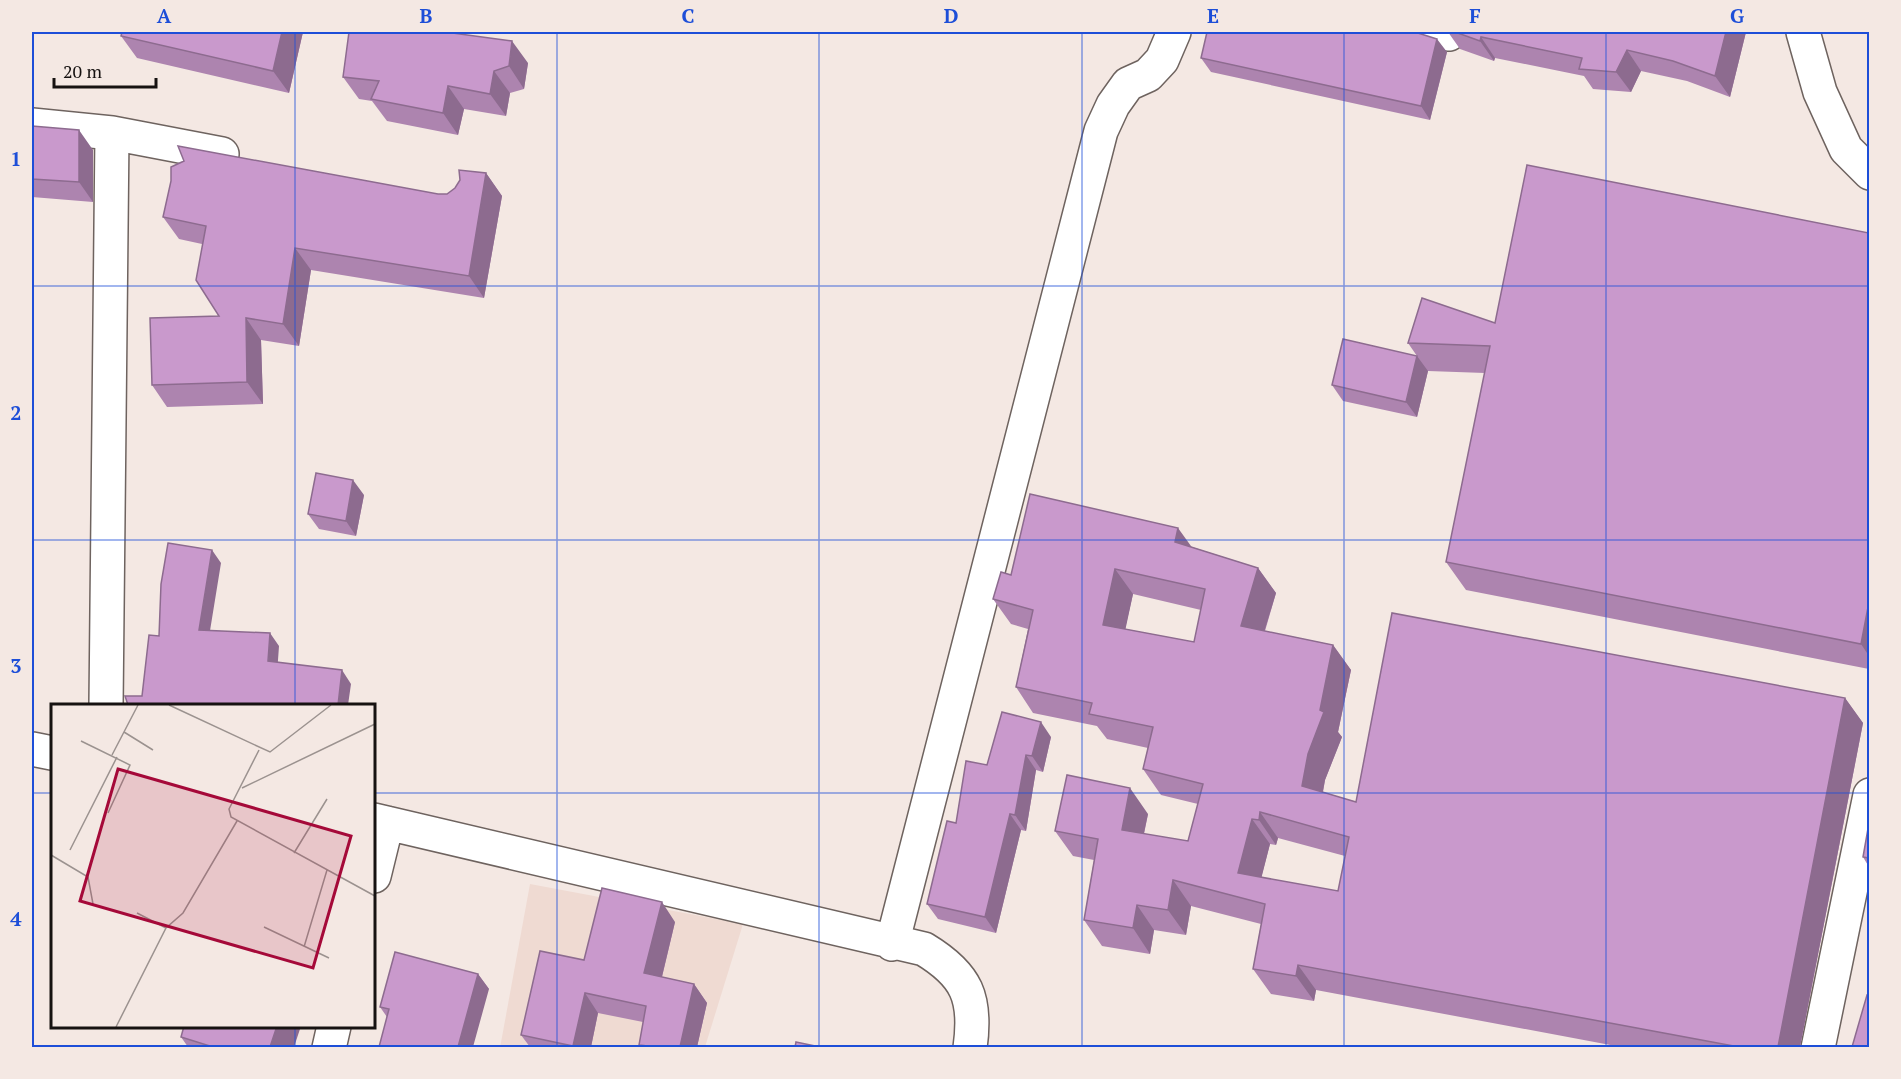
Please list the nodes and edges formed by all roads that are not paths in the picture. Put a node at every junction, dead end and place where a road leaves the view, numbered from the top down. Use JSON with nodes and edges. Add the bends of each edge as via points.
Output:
{"nodes":[{"id":1,"x":1174,"y":32,"type":"edge"},
{"id":2,"x":1803,"y":32,"type":"edge"},
{"id":3,"x":32,"y":125,"type":"edge"},
{"id":4,"x":112,"y":133,"type":"junction"},
{"id":5,"x":250,"y":159,"type":"edge"},
{"id":6,"x":1869,"y":173,"type":"edge"},
{"id":7,"x":106,"y":704,"type":"edge"},
{"id":8,"x":32,"y":749,"type":"edge"},
{"id":9,"x":51,"y":753,"type":"edge"},
{"id":10,"x":1869,"y":795,"type":"edge"},
{"id":11,"x":380,"y":821,"type":"edge"},
{"id":12,"x":375,"y":867,"type":"edge"},
{"id":13,"x":892,"y":944,"type":"junction"},
{"id":14,"x":334,"y":1028,"type":"edge"},
{"id":15,"x":329,"y":1047,"type":"edge"},
{"id":16,"x":970,"y":1047,"type":"edge"},
{"id":17,"x":1818,"y":1047,"type":"edge"}],
"edges":[{"from":1,"to":13,"type":"street","via":[[1162,60],[1148,75],[1128,84],[1101,131]]},
{"from":2,"to":6,"type":"street","via":[[1820,92],[1846,149]]},
{"from":3,"to":4,"type":"street"},
{"from":4,"to":5,"type":"street"},
{"from":4,"to":7,"type":"street"},
{"from":8,"to":9,"type":"street"},
{"from":10,"to":17,"type":"street"},
{"from":11,"to":12,"type":"street"},
{"from":11,"to":13,"type":"street"},
{"from":13,"to":16,"type":"street","via":[[924,949],[947,963],[964,985],[974,1017]]},
{"from":14,"to":15,"type":"street"}]}
